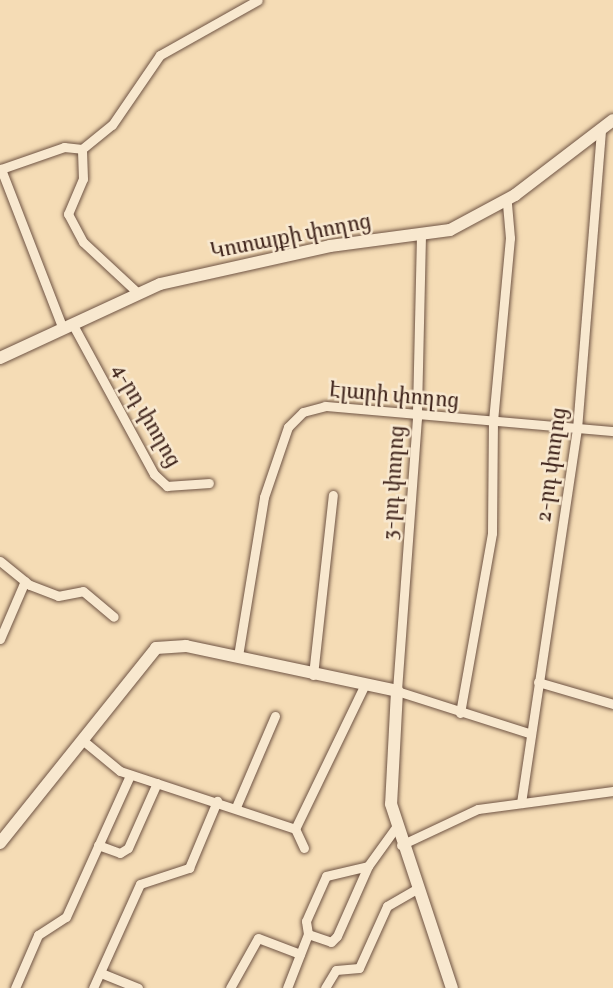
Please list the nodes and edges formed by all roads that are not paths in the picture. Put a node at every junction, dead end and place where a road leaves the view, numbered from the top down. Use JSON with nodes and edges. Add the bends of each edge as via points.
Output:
{"nodes":[{"id":1,"x":258,"y":0,"type":"edge"},
{"id":2,"x":613,"y":120,"type":"edge"},
{"id":3,"x":601,"y":130,"type":"junction"},
{"id":4,"x":82,"y":149,"type":"junction"},
{"id":5,"x":0,"y":169,"type":"edge"},
{"id":6,"x":507,"y":200,"type":"junction"},
{"id":7,"x":421,"y":235,"type":"junction"},
{"id":8,"x":139,"y":294,"type":"junction"},
{"id":9,"x":68,"y":327,"type":"junction"},
{"id":10,"x":0,"y":358,"type":"edge"},
{"id":11,"x":417,"y":418,"type":"junction"},
{"id":12,"x":493,"y":421,"type":"junction"},
{"id":13,"x":577,"y":429,"type":"junction"},
{"id":14,"x":613,"y":431,"type":"edge"},
{"id":15,"x":209,"y":483,"type":"dead end"},
{"id":16,"x":333,"y":495,"type":"dead end"},
{"id":17,"x":0,"y":561,"type":"edge"},
{"id":18,"x":25,"y":581,"type":"junction"},
{"id":19,"x":114,"y":617,"type":"dead end"},
{"id":20,"x":0,"y":639,"type":"edge"},
{"id":21,"x":238,"y":656,"type":"junction"},
{"id":22,"x":313,"y":674,"type":"junction"},
{"id":23,"x":538,"y":682,"type":"junction"},
{"id":24,"x":365,"y":684,"type":"junction"},
{"id":25,"x":397,"y":691,"type":"junction"},
{"id":26,"x":613,"y":704,"type":"edge"},
{"id":27,"x":460,"y":713,"type":"junction"},
{"id":28,"x":275,"y":716,"type":"dead end"},
{"id":29,"x":528,"y":733,"type":"junction"},
{"id":30,"x":86,"y":743,"type":"junction"},
{"id":31,"x":130,"y":775,"type":"junction"},
{"id":32,"x":157,"y":783,"type":"junction"},
{"id":33,"x":613,"y":791,"type":"edge"},
{"id":34,"x":217,"y":801,"type":"junction"},
{"id":35,"x":521,"y":803,"type":"junction"},
{"id":36,"x":236,"y":807,"type":"junction"},
{"id":37,"x":396,"y":827,"type":"junction"},
{"id":38,"x":295,"y":829,"type":"junction"},
{"id":39,"x":0,"y":843,"type":"edge"},
{"id":40,"x":98,"y":845,"type":"junction"},
{"id":41,"x":401,"y":845,"type":"junction"},
{"id":42,"x":304,"y":848,"type":"dead end"},
{"id":43,"x":368,"y":866,"type":"junction"},
{"id":44,"x":416,"y":889,"type":"junction"},
{"id":45,"x":308,"y":934,"type":"junction"},
{"id":46,"x":300,"y":954,"type":"junction"},
{"id":47,"x":101,"y":973,"type":"junction"},
{"id":48,"x":448,"y":987,"type":"edge"},
{"id":49,"x":15,"y":988,"type":"edge"},
{"id":50,"x":93,"y":988,"type":"edge"},
{"id":51,"x":137,"y":988,"type":"edge"},
{"id":52,"x":230,"y":988,"type":"edge"},
{"id":53,"x":287,"y":988,"type":"edge"},
{"id":54,"x":325,"y":988,"type":"edge"}],
"edges":[{"from":1,"to":4,"type":"street","via":[[160,55],[112,125]]},
{"from":2,"to":3,"type":"street","name":"Կոտայքի փողոց"},
{"from":3,"to":6,"type":"street","name":"Կոտայքի փողոց"},
{"from":3,"to":13,"type":"street","name":"2-րդ փողոց"},
{"from":4,"to":5,"type":"street","via":[[64,147]]},
{"from":4,"to":8,"type":"street","via":[[83,179],[69,204],[71,221],[83,242]]},
{"from":5,"to":9,"type":"street","name":"4-րդ փողոց"},
{"from":6,"to":7,"type":"street","name":"Կոտայքի փողոց","via":[[450,230]]},
{"from":6,"to":12,"type":"street","via":[[510,238]]},
{"from":7,"to":8,"type":"street","name":"Կոտայքի փողոց","via":[[330,246]]},
{"from":7,"to":11,"type":"street","name":"3-րդ փողոց"},
{"from":8,"to":9,"type":"street","name":"Կոտայքի փողոց"},
{"from":9,"to":10,"type":"street","name":"Կոտայքի փողոց"},
{"from":9,"to":15,"type":"street","name":"4-րդ փողոց","via":[[154,474],[167,486]]},
{"from":11,"to":12,"type":"street","name":"Էլարի փողոց"},
{"from":11,"to":21,"type":"street","name":"Էլարի փողոց","via":[[326,406],[303,412],[288,427],[264,498]]},
{"from":11,"to":25,"type":"street","name":"3-րդ փողոց"},
{"from":12,"to":13,"type":"street","name":"Էլարի փողոց"},
{"from":12,"to":27,"type":"street","via":[[492,533]]},
{"from":13,"to":14,"type":"street","name":"Էլարի փողոց"},
{"from":13,"to":23,"type":"street","name":"2-րդ փողոց"},
{"from":16,"to":22,"type":"street"},
{"from":17,"to":18,"type":"street"},
{"from":18,"to":19,"type":"street","via":[[58,596],[83,591]]},
{"from":18,"to":20,"type":"street"},
{"from":21,"to":22,"type":"street"},
{"from":21,"to":30,"type":"street","via":[[186,646],[156,648]]},
{"from":22,"to":24,"type":"street"},
{"from":23,"to":26,"type":"street"},
{"from":23,"to":29,"type":"street","name":"2-րդ փողոց"},
{"from":24,"to":25,"type":"street"},
{"from":24,"to":38,"type":"street"},
{"from":25,"to":27,"type":"street"},
{"from":25,"to":37,"type":"street","via":[[391,783]]},
{"from":27,"to":29,"type":"street"},
{"from":28,"to":36,"type":"street"},
{"from":29,"to":35,"type":"street","name":"2-րդ փողոց"},
{"from":30,"to":31,"type":"street"},
{"from":30,"to":39,"type":"street"},
{"from":31,"to":32,"type":"street"},
{"from":31,"to":40,"type":"street"},
{"from":32,"to":34,"type":"street"},
{"from":32,"to":40,"type":"street","via":[[128,848],[120,853]]},
{"from":33,"to":35,"type":"street"},
{"from":34,"to":36,"type":"street"},
{"from":34,"to":47,"type":"street","via":[[189,868],[139,884]]},
{"from":35,"to":41,"type":"street","via":[[478,809]]},
{"from":36,"to":38,"type":"street"},
{"from":37,"to":41,"type":"street"},
{"from":37,"to":43,"type":"street"},
{"from":38,"to":42,"type":"street"},
{"from":40,"to":49,"type":"street","via":[[66,917],[38,935]]},
{"from":41,"to":44,"type":"street"},
{"from":43,"to":45,"type":"street","via":[[326,876],[306,921]]},
{"from":43,"to":45,"type":"street","via":[[337,936],[331,942]]},
{"from":44,"to":48,"type":"street"},
{"from":44,"to":54,"type":"street","via":[[387,906],[359,968],[336,971]]},
{"from":45,"to":46,"type":"street"},
{"from":46,"to":52,"type":"street","via":[[258,938]]},
{"from":46,"to":53,"type":"street"},
{"from":47,"to":50,"type":"street"},
{"from":47,"to":51,"type":"street"}]}
